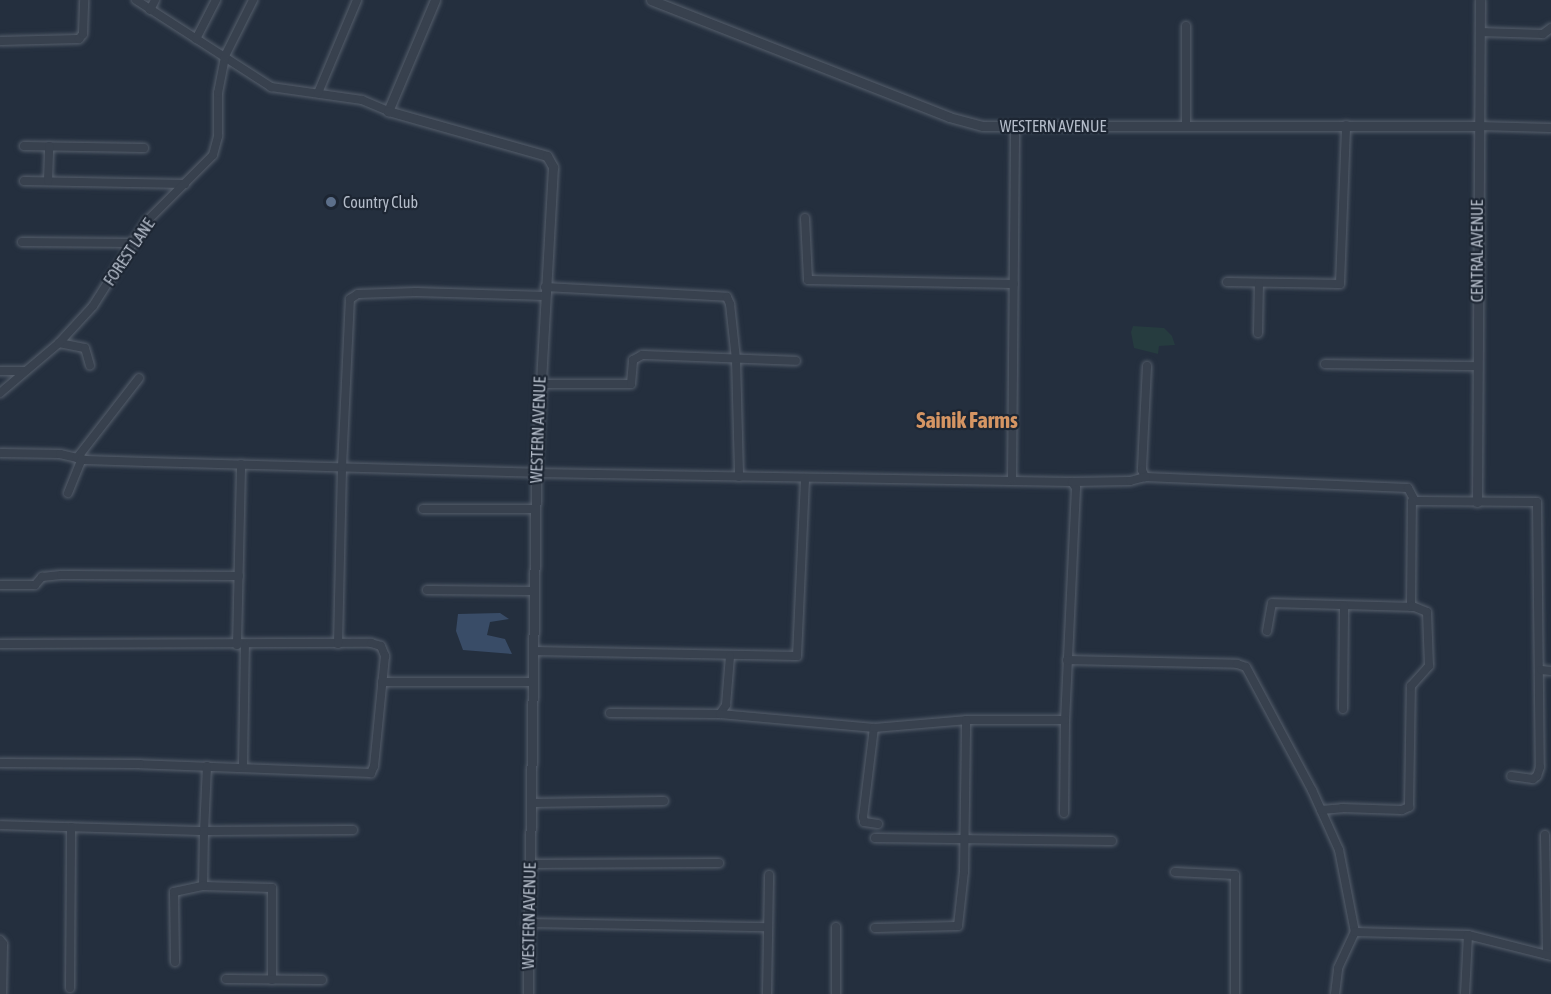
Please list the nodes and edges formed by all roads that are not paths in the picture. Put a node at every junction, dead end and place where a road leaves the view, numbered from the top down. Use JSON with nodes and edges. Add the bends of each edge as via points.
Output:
{"nodes":[{"id":1,"x":84,"y":0,"type":"edge"},
{"id":2,"x":136,"y":0,"type":"edge"},
{"id":3,"x":155,"y":0,"type":"edge"},
{"id":4,"x":216,"y":0,"type":"edge"},
{"id":5,"x":253,"y":0,"type":"edge"},
{"id":6,"x":357,"y":0,"type":"edge"},
{"id":7,"x":435,"y":0,"type":"edge"},
{"id":8,"x":651,"y":0,"type":"edge"},
{"id":9,"x":1480,"y":0,"type":"edge"},
{"id":10,"x":150,"y":10,"type":"junction"},
{"id":11,"x":1186,"y":26,"type":"dead end"},
{"id":12,"x":1551,"y":28,"type":"edge"},
{"id":13,"x":1480,"y":32,"type":"junction"},
{"id":14,"x":196,"y":39,"type":"junction"},
{"id":15,"x":0,"y":41,"type":"edge"},
{"id":16,"x":225,"y":56,"type":"junction"},
{"id":17,"x":318,"y":93,"type":"junction"},
{"id":18,"x":388,"y":111,"type":"junction"},
{"id":19,"x":1186,"y":125,"type":"junction"},
{"id":20,"x":1346,"y":125,"type":"junction"},
{"id":21,"x":1478,"y":126,"type":"junction"},
{"id":22,"x":1014,"y":127,"type":"junction"},
{"id":23,"x":1551,"y":128,"type":"edge"},
{"id":24,"x":24,"y":146,"type":"dead end"},
{"id":25,"x":49,"y":146,"type":"junction"},
{"id":26,"x":144,"y":148,"type":"dead end"},
{"id":27,"x":24,"y":181,"type":"dead end"},
{"id":28,"x":48,"y":181,"type":"junction"},
{"id":29,"x":185,"y":184,"type":"junction"},
{"id":30,"x":805,"y":218,"type":"dead end"},
{"id":31,"x":22,"y":242,"type":"dead end"},
{"id":32,"x":134,"y":243,"type":"junction"},
{"id":33,"x":1227,"y":282,"type":"dead end"},
{"id":34,"x":1259,"y":283,"type":"junction"},
{"id":35,"x":1014,"y":284,"type":"junction"},
{"id":36,"x":545,"y":292,"type":"junction"},
{"id":37,"x":1258,"y":333,"type":"dead end"},
{"id":38,"x":59,"y":343,"type":"junction"},
{"id":39,"x":736,"y":359,"type":"junction"},
{"id":40,"x":796,"y":361,"type":"dead end"},
{"id":41,"x":1325,"y":364,"type":"dead end"},
{"id":42,"x":90,"y":365,"type":"dead end"},
{"id":43,"x":1147,"y":366,"type":"dead end"},
{"id":44,"x":1477,"y":366,"type":"junction"},
{"id":45,"x":0,"y":371,"type":"edge"},
{"id":46,"x":24,"y":371,"type":"junction"},
{"id":47,"x":140,"y":378,"type":"dead end"},
{"id":48,"x":540,"y":384,"type":"junction"},
{"id":49,"x":0,"y":393,"type":"edge"},
{"id":50,"x":0,"y":453,"type":"edge"},
{"id":51,"x":79,"y":459,"type":"junction"},
{"id":52,"x":241,"y":464,"type":"junction"},
{"id":53,"x":342,"y":467,"type":"junction"},
{"id":54,"x":536,"y":473,"type":"junction"},
{"id":55,"x":739,"y":477,"type":"junction"},
{"id":56,"x":1145,"y":477,"type":"junction"},
{"id":57,"x":805,"y":478,"type":"junction"},
{"id":58,"x":1012,"y":479,"type":"junction"},
{"id":59,"x":1072,"y":482,"type":"junction"},
{"id":60,"x":68,"y":493,"type":"dead end"},
{"id":61,"x":1412,"y":501,"type":"junction"},
{"id":62,"x":1478,"y":502,"type":"junction"},
{"id":63,"x":423,"y":509,"type":"dead end"},
{"id":64,"x":536,"y":509,"type":"junction"},
{"id":65,"x":239,"y":576,"type":"junction"},
{"id":66,"x":0,"y":585,"type":"edge"},
{"id":67,"x":427,"y":590,"type":"dead end"},
{"id":68,"x":533,"y":591,"type":"junction"},
{"id":69,"x":1344,"y":606,"type":"junction"},
{"id":70,"x":1412,"y":606,"type":"junction"},
{"id":71,"x":1268,"y":631,"type":"dead end"},
{"id":72,"x":0,"y":644,"type":"edge"},
{"id":73,"x":338,"y":644,"type":"junction"},
{"id":74,"x":241,"y":645,"type":"junction"},
{"id":75,"x":533,"y":651,"type":"junction"},
{"id":76,"x":730,"y":656,"type":"junction"},
{"id":77,"x":1067,"y":660,"type":"junction"},
{"id":78,"x":1540,"y":670,"type":"junction"},
{"id":79,"x":1551,"y":671,"type":"edge"},
{"id":80,"x":382,"y":682,"type":"junction"},
{"id":81,"x":532,"y":682,"type":"junction"},
{"id":82,"x":1342,"y":709,"type":"dead end"},
{"id":83,"x":610,"y":713,"type":"dead end"},
{"id":84,"x":720,"y":714,"type":"junction"},
{"id":85,"x":966,"y":720,"type":"junction"},
{"id":86,"x":1065,"y":720,"type":"junction"},
{"id":87,"x":874,"y":728,"type":"junction"},
{"id":88,"x":0,"y":763,"type":"edge"},
{"id":89,"x":207,"y":766,"type":"junction"},
{"id":90,"x":243,"y":767,"type":"junction"},
{"id":91,"x":1511,"y":776,"type":"dead end"},
{"id":92,"x":664,"y":801,"type":"dead end"},
{"id":93,"x":531,"y":803,"type":"junction"},
{"id":94,"x":1321,"y":810,"type":"junction"},
{"id":95,"x":1064,"y":813,"type":"dead end"},
{"id":96,"x":878,"y":824,"type":"dead end"},
{"id":97,"x":0,"y":825,"type":"edge"},
{"id":98,"x":71,"y":827,"type":"junction"},
{"id":99,"x":353,"y":830,"type":"dead end"},
{"id":100,"x":204,"y":831,"type":"junction"},
{"id":101,"x":1545,"y":835,"type":"dead end"},
{"id":102,"x":875,"y":838,"type":"dead end"},
{"id":103,"x":965,"y":840,"type":"junction"},
{"id":104,"x":1112,"y":841,"type":"dead end"},
{"id":105,"x":719,"y":863,"type":"dead end"},
{"id":106,"x":530,"y":864,"type":"junction"},
{"id":107,"x":1549,"y":867,"type":"edge"},
{"id":108,"x":1175,"y":872,"type":"dead end"},
{"id":109,"x":769,"y":875,"type":"dead end"},
{"id":110,"x":203,"y":886,"type":"junction"},
{"id":111,"x":527,"y":923,"type":"junction"},
{"id":112,"x":768,"y":927,"type":"junction"},
{"id":113,"x":836,"y":927,"type":"dead end"},
{"id":114,"x":875,"y":928,"type":"dead end"},
{"id":115,"x":1355,"y":932,"type":"junction"},
{"id":116,"x":1468,"y":935,"type":"junction"},
{"id":117,"x":0,"y":940,"type":"edge"},
{"id":118,"x":1549,"y":955,"type":"edge"},
{"id":119,"x":175,"y":962,"type":"dead end"},
{"id":120,"x":226,"y":979,"type":"dead end"},
{"id":121,"x":272,"y":980,"type":"junction"},
{"id":122,"x":322,"y":980,"type":"dead end"},
{"id":123,"x":70,"y":988,"type":"dead end"},
{"id":124,"x":2,"y":994,"type":"edge"},
{"id":125,"x":528,"y":994,"type":"edge"},
{"id":126,"x":767,"y":994,"type":"edge"},
{"id":127,"x":836,"y":994,"type":"edge"},
{"id":128,"x":1235,"y":994,"type":"edge"},
{"id":129,"x":1335,"y":994,"type":"edge"},
{"id":130,"x":1465,"y":994,"type":"edge"}],
"edges":[{"from":1,"to":15,"type":"street","via":[[83,34],[79,39]]},
{"from":2,"to":10,"type":"street"},
{"from":3,"to":10,"type":"street"},
{"from":4,"to":14,"type":"street"},
{"from":5,"to":16,"type":"street","name":"FOREST LANE"},
{"from":6,"to":17,"type":"street"},
{"from":7,"to":18,"type":"street"},
{"from":8,"to":22,"type":"street","name":"WESTERN AVENUE","via":[[949,117],[983,126]]},
{"from":9,"to":13,"type":"street","name":"CENTRAL AVENUE"},
{"from":10,"to":14,"type":"street"},
{"from":11,"to":19,"type":"street"},
{"from":12,"to":13,"type":"street","via":[[1543,34]]},
{"from":13,"to":21,"type":"street","name":"CENTRAL AVENUE"},
{"from":14,"to":16,"type":"street"},
{"from":16,"to":17,"type":"street","via":[[271,87]]},
{"from":16,"to":29,"type":"street","name":"FOREST LANE","via":[[218,93],[216,147],[207,163]]},
{"from":17,"to":18,"type":"street","via":[[368,101]]},
{"from":18,"to":36,"type":"street","name":"WESTERN AVENUE","via":[[551,159]]},
{"from":19,"to":20,"type":"street","name":"WESTERN AVENUE"},
{"from":19,"to":22,"type":"street","name":"WESTERN AVENUE"},
{"from":20,"to":21,"type":"street","name":"WESTERN AVENUE"},
{"from":20,"to":34,"type":"street","via":[[1340,284]]},
{"from":21,"to":23,"type":"street"},
{"from":21,"to":44,"type":"street","name":"CENTRAL AVENUE"},
{"from":22,"to":35,"type":"street"},
{"from":24,"to":25,"type":"street"},
{"from":25,"to":26,"type":"street"},
{"from":25,"to":28,"type":"street"},
{"from":27,"to":28,"type":"street"},
{"from":28,"to":29,"type":"street"},
{"from":29,"to":32,"type":"street","name":"FOREST LANE","via":[[147,221]]},
{"from":30,"to":35,"type":"street","via":[[805,273],[810,281]]},
{"from":31,"to":32,"type":"street"},
{"from":32,"to":38,"type":"street","name":"FOREST LANE","via":[[93,306]]},
{"from":33,"to":34,"type":"street"},
{"from":34,"to":37,"type":"street"},
{"from":35,"to":58,"type":"street"},
{"from":36,"to":39,"type":"street","via":[[727,297]]},
{"from":36,"to":48,"type":"street","name":"WESTERN AVENUE"},
{"from":36,"to":53,"type":"street","via":[[354,295],[349,306]]},
{"from":38,"to":42,"type":"street","via":[[85,348]]},
{"from":38,"to":46,"type":"street","name":"FOREST LANE"},
{"from":39,"to":40,"type":"street"},
{"from":39,"to":48,"type":"street","via":[[642,355],[633,360],[631,384]]},
{"from":39,"to":55,"type":"street"},
{"from":41,"to":44,"type":"street"},
{"from":43,"to":56,"type":"street","via":[[1142,470]]},
{"from":44,"to":62,"type":"street","name":"CENTRAL AVENUE"},
{"from":45,"to":46,"type":"street"},
{"from":46,"to":49,"type":"street","name":"FOREST LANE"},
{"from":47,"to":51,"type":"street"},
{"from":48,"to":54,"type":"street","name":"WESTERN AVENUE"},
{"from":50,"to":51,"type":"street","via":[[60,454]]},
{"from":51,"to":52,"type":"street"},
{"from":51,"to":60,"type":"street"},
{"from":52,"to":53,"type":"street"},
{"from":52,"to":65,"type":"street"},
{"from":53,"to":54,"type":"street"},
{"from":53,"to":73,"type":"street"},
{"from":54,"to":55,"type":"street"},
{"from":54,"to":64,"type":"street","name":"WESTERN AVENUE"},
{"from":55,"to":57,"type":"street"},
{"from":56,"to":59,"type":"street"},
{"from":56,"to":61,"type":"street","via":[[1408,488]]},
{"from":57,"to":58,"type":"street"},
{"from":57,"to":76,"type":"street","via":[[799,655]]},
{"from":58,"to":59,"type":"street"},
{"from":59,"to":77,"type":"street","via":[[1076,488]]},
{"from":61,"to":62,"type":"street"},
{"from":61,"to":70,"type":"street"},
{"from":62,"to":78,"type":"street","via":[[1538,503]]},
{"from":63,"to":64,"type":"street"},
{"from":64,"to":68,"type":"street","name":"WESTERN AVENUE"},
{"from":65,"to":66,"type":"street","via":[[61,575],[42,577],[32,585]]},
{"from":65,"to":74,"type":"street"},
{"from":67,"to":68,"type":"street"},
{"from":68,"to":75,"type":"street","name":"WESTERN AVENUE"},
{"from":69,"to":70,"type":"street"},
{"from":69,"to":71,"type":"street","via":[[1272,603]]},
{"from":69,"to":82,"type":"street"},
{"from":70,"to":94,"type":"street","via":[[1427,612],[1429,666],[1411,686],[1409,807]]},
{"from":72,"to":74,"type":"street"},
{"from":73,"to":74,"type":"street"},
{"from":73,"to":80,"type":"street","via":[[381,646],[385,656]]},
{"from":74,"to":90,"type":"street"},
{"from":75,"to":76,"type":"street"},
{"from":75,"to":81,"type":"street","name":"WESTERN AVENUE"},
{"from":76,"to":84,"type":"street","via":[[726,705]]},
{"from":77,"to":86,"type":"street"},
{"from":77,"to":94,"type":"street","via":[[1246,667]]},
{"from":78,"to":79,"type":"street"},
{"from":78,"to":91,"type":"street","via":[[1539,773],[1529,780]]},
{"from":80,"to":81,"type":"street"},
{"from":80,"to":90,"type":"street","via":[[374,766],[370,773]]},
{"from":81,"to":93,"type":"street","name":"WESTERN AVENUE"},
{"from":83,"to":84,"type":"street"},
{"from":84,"to":87,"type":"street"},
{"from":85,"to":86,"type":"street"},
{"from":85,"to":87,"type":"street"},
{"from":85,"to":103,"type":"street"},
{"from":86,"to":95,"type":"street"},
{"from":87,"to":96,"type":"street","via":[[863,817],[864,822]]},
{"from":88,"to":89,"type":"street"},
{"from":89,"to":90,"type":"street"},
{"from":89,"to":100,"type":"street"},
{"from":92,"to":93,"type":"street"},
{"from":93,"to":106,"type":"street","name":"WESTERN AVENUE"},
{"from":94,"to":115,"type":"street","via":[[1342,859]]},
{"from":97,"to":98,"type":"street"},
{"from":98,"to":100,"type":"street"},
{"from":98,"to":123,"type":"street"},
{"from":99,"to":100,"type":"street"},
{"from":100,"to":110,"type":"street"},
{"from":101,"to":107,"type":"street"},
{"from":102,"to":103,"type":"street"},
{"from":103,"to":104,"type":"street"},
{"from":103,"to":114,"type":"street","via":[[956,928]]},
{"from":105,"to":106,"type":"street"},
{"from":106,"to":111,"type":"street","name":"WESTERN AVENUE"},
{"from":107,"to":118,"type":"street"},
{"from":108,"to":128,"type":"street","via":[[1235,875]]},
{"from":109,"to":112,"type":"street"},
{"from":110,"to":119,"type":"street","via":[[174,892]]},
{"from":110,"to":121,"type":"street","via":[[272,888]]},
{"from":111,"to":112,"type":"street"},
{"from":111,"to":125,"type":"street","name":"WESTERN AVENUE"},
{"from":112,"to":126,"type":"street"},
{"from":113,"to":127,"type":"street"},
{"from":115,"to":116,"type":"street"},
{"from":115,"to":129,"type":"street","via":[[1338,968]]},
{"from":116,"to":118,"type":"street"},
{"from":116,"to":130,"type":"street"},
{"from":117,"to":124,"type":"street"},
{"from":120,"to":121,"type":"street"},
{"from":121,"to":122,"type":"street"}]}
